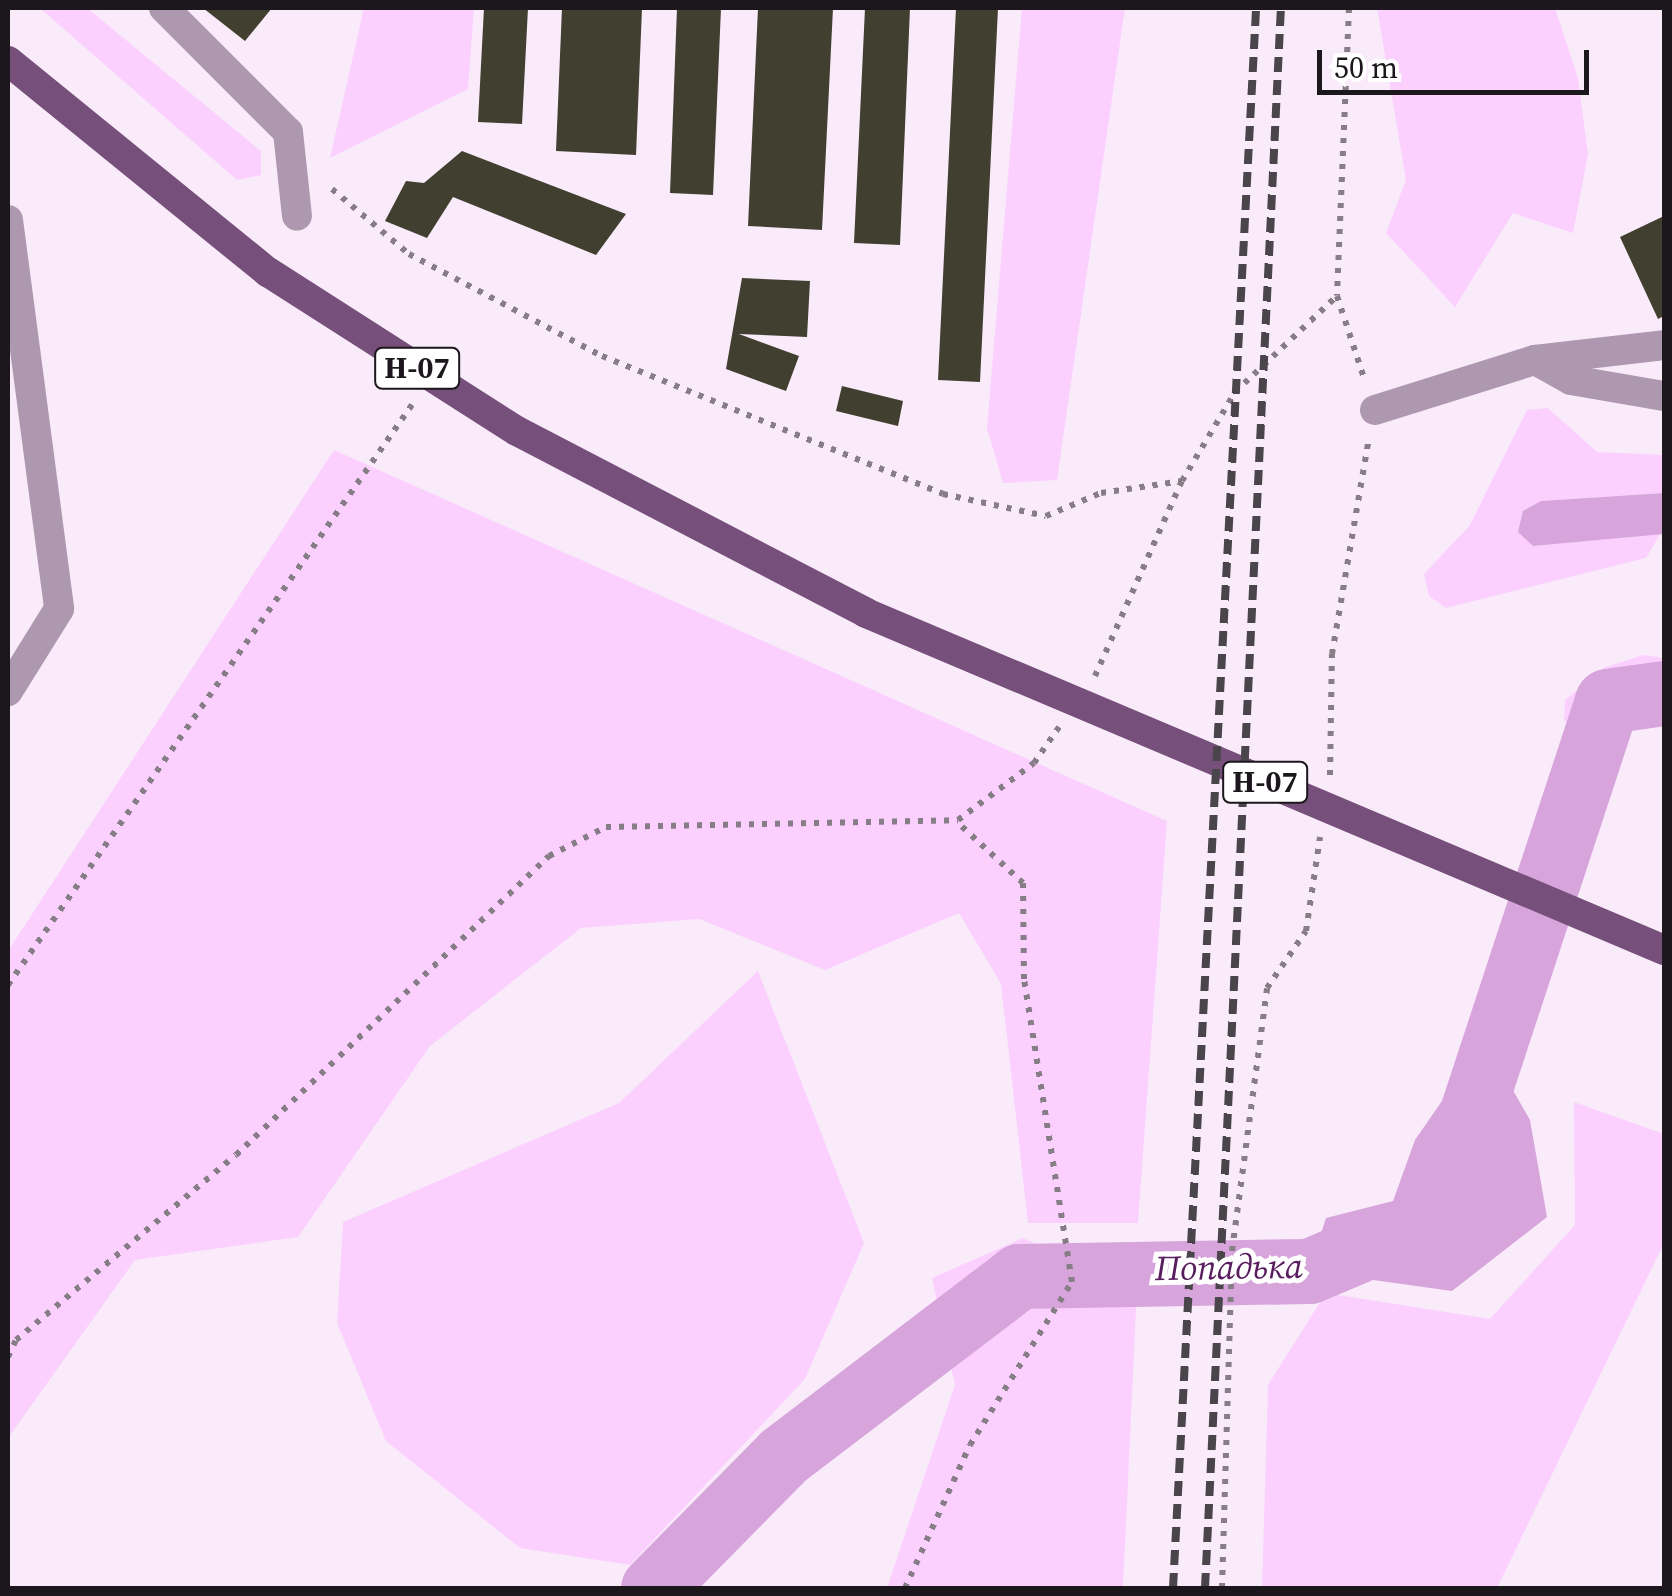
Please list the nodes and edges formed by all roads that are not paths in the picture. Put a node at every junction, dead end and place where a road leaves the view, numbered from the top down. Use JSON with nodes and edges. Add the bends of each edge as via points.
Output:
{"nodes":[{"id":1,"x":164,"y":8,"type":"edge"},
{"id":2,"x":8,"y":61,"type":"edge"},
{"id":3,"x":297,"y":216,"type":"dead end"},
{"id":4,"x":8,"y":220,"type":"edge"},
{"id":5,"x":1664,"y":345,"type":"edge"},
{"id":6,"x":1535,"y":360,"type":"junction"},
{"id":7,"x":1664,"y":396,"type":"edge"},
{"id":8,"x":1375,"y":410,"type":"road end"},
{"id":9,"x":8,"y":691,"type":"edge"},
{"id":10,"x":1664,"y":950,"type":"edge"}],
"edges":[{"from":1,"to":3,"type":"street","via":[[288,132]]},
{"from":2,"to":10,"type":"main road","number":"Н-07","via":[[268,272],[517,431],[866,613]]},
{"from":4,"to":9,"type":"street","via":[[59,609]]},
{"from":5,"to":6,"type":"street"},
{"from":6,"to":7,"type":"street","via":[[1571,380]]},
{"from":6,"to":8,"type":"street"}]}
